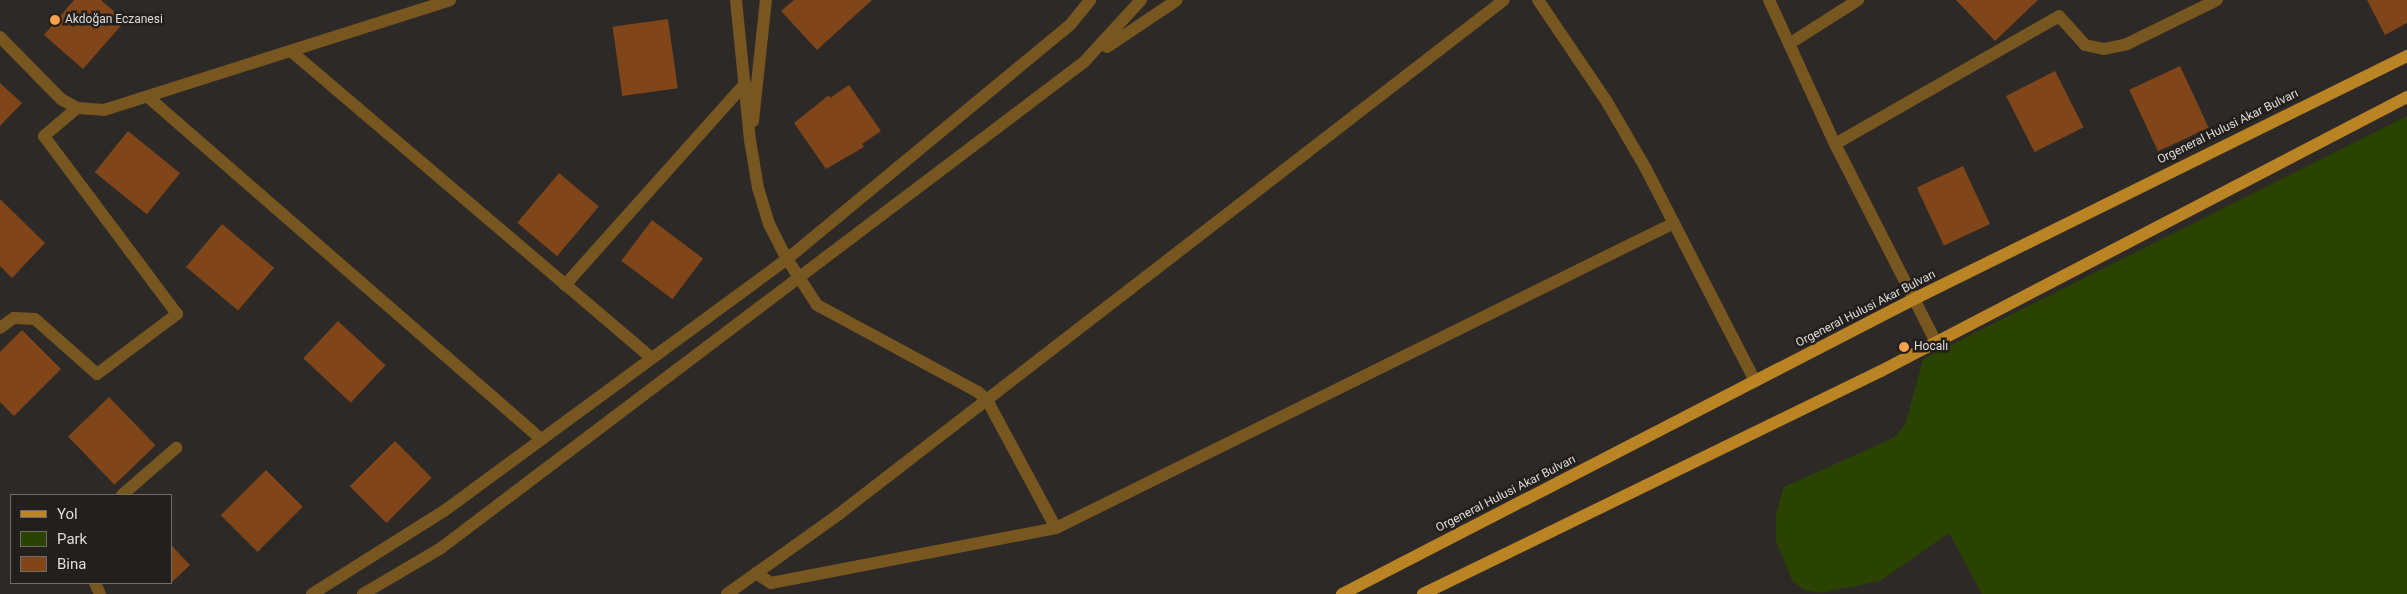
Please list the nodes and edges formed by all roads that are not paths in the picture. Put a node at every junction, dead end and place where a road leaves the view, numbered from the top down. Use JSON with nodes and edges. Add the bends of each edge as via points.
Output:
{"nodes":[{"id":1,"x":450,"y":0,"type":"edge"},
{"id":2,"x":736,"y":0,"type":"edge"},
{"id":3,"x":766,"y":0,"type":"edge"},
{"id":4,"x":1090,"y":0,"type":"edge"},
{"id":5,"x":1142,"y":0,"type":"edge"},
{"id":6,"x":1177,"y":0,"type":"edge"},
{"id":7,"x":1504,"y":0,"type":"edge"},
{"id":8,"x":1538,"y":0,"type":"edge"},
{"id":9,"x":1769,"y":0,"type":"edge"},
{"id":10,"x":1858,"y":0,"type":"edge"},
{"id":11,"x":2217,"y":0,"type":"edge"},
{"id":12,"x":0,"y":37,"type":"edge"},
{"id":13,"x":1789,"y":44,"type":"junction"},
{"id":14,"x":292,"y":52,"type":"junction"},
{"id":15,"x":2407,"y":56,"type":"edge"},
{"id":16,"x":1084,"y":62,"type":"junction"},
{"id":17,"x":745,"y":84,"type":"junction"},
{"id":18,"x":148,"y":97,"type":"junction"},
{"id":19,"x":2407,"y":97,"type":"edge"},
{"id":20,"x":77,"y":108,"type":"junction"},
{"id":21,"x":750,"y":140,"type":"junction"},
{"id":22,"x":1835,"y":144,"type":"junction"},
{"id":23,"x":1674,"y":223,"type":"junction"},
{"id":24,"x":787,"y":259,"type":"junction"},
{"id":25,"x":800,"y":277,"type":"junction"},
{"id":26,"x":565,"y":285,"type":"junction"},
{"id":27,"x":1914,"y":299,"type":"junction"},
{"id":28,"x":0,"y":328,"type":"edge"},
{"id":29,"x":1936,"y":342,"type":"junction"},
{"id":30,"x":652,"y":358,"type":"junction"},
{"id":31,"x":1755,"y":381,"type":"junction"},
{"id":32,"x":987,"y":400,"type":"junction"},
{"id":33,"x":541,"y":439,"type":"junction"},
{"id":34,"x":176,"y":448,"type":"dead end"},
{"id":35,"x":123,"y":494,"type":"edge"},
{"id":36,"x":1056,"y":528,"type":"junction"},
{"id":37,"x":756,"y":573,"type":"junction"},
{"id":38,"x":312,"y":594,"type":"edge"},
{"id":39,"x":363,"y":594,"type":"edge"},
{"id":40,"x":727,"y":594,"type":"edge"},
{"id":41,"x":1342,"y":594,"type":"edge"},
{"id":42,"x":1423,"y":594,"type":"edge"}],
"edges":[{"from":1,"to":14,"type":"street"},
{"from":2,"to":17,"type":"street"},
{"from":3,"to":21,"type":"street"},
{"from":4,"to":24,"type":"street","via":[[1070,25]]},
{"from":5,"to":16,"type":"street"},
{"from":6,"to":16,"type":"street"},
{"from":7,"to":32,"type":"street"},
{"from":8,"to":23,"type":"street","via":[[1607,102]]},
{"from":9,"to":13,"type":"street"},
{"from":10,"to":13,"type":"street"},
{"from":11,"to":22,"type":"street","via":[[2127,44],[2104,49],[2085,45],[2059,16]]},
{"from":12,"to":20,"type":"street","via":[[61,99]]},
{"from":13,"to":22,"type":"street"},
{"from":14,"to":18,"type":"street"},
{"from":14,"to":26,"type":"street"},
{"from":15,"to":27,"type":"main road","name":"Orgeneral Hulusi Akar Bulvarı"},
{"from":16,"to":25,"type":"street"},
{"from":17,"to":21,"type":"street"},
{"from":17,"to":26,"type":"street"},
{"from":18,"to":20,"type":"street","via":[[104,110]]},
{"from":18,"to":33,"type":"street"},
{"from":19,"to":29,"type":"main road"},
{"from":20,"to":28,"type":"street","via":[[44,136],[177,314],[97,374],[35,319],[14,318]]},
{"from":21,"to":24,"type":"street","via":[[758,188],[769,224]]},
{"from":22,"to":27,"type":"street"},
{"from":23,"to":31,"type":"street"},
{"from":23,"to":36,"type":"street"},
{"from":24,"to":25,"type":"street"},
{"from":24,"to":30,"type":"street"},
{"from":25,"to":32,"type":"street","via":[[817,305],[978,392]]},
{"from":25,"to":39,"type":"street","via":[[733,324],[440,548]]},
{"from":26,"to":30,"type":"street"},
{"from":27,"to":29,"type":"street"},
{"from":27,"to":31,"type":"main road","name":"Orgeneral Hulusi Akar Bulvarı"},
{"from":29,"to":42,"type":"main road"},
{"from":30,"to":33,"type":"street"},
{"from":31,"to":41,"type":"main road","name":"Orgeneral Hulusi Akar Bulvarı"},
{"from":32,"to":36,"type":"street"},
{"from":32,"to":37,"type":"street"},
{"from":33,"to":38,"type":"street","via":[[408,536]]},
{"from":34,"to":35,"type":"street"},
{"from":36,"to":37,"type":"street","via":[[771,583]]},
{"from":37,"to":40,"type":"street"}]}
